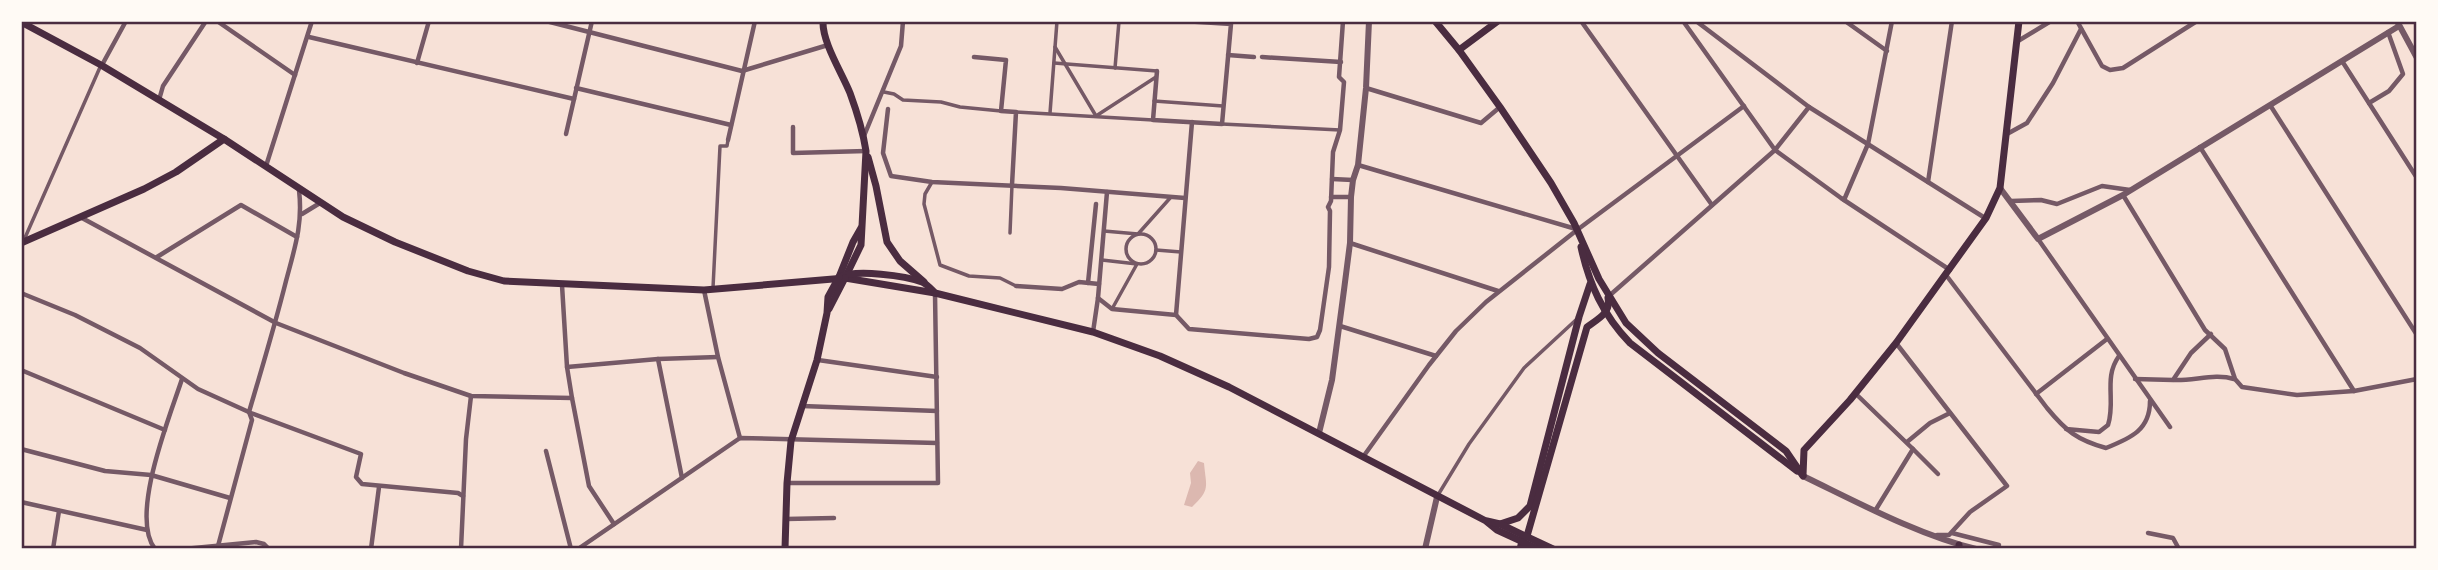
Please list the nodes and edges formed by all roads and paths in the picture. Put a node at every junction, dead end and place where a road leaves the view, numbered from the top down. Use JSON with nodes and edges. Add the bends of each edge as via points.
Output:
{"nodes":[{"id":1,"x":126,"y":21,"type":"edge"},
{"id":2,"x":206,"y":21,"type":"edge"},
{"id":3,"x":217,"y":21,"type":"edge"},
{"id":4,"x":312,"y":21,"type":"edge"},
{"id":5,"x":429,"y":21,"type":"edge"},
{"id":6,"x":546,"y":21,"type":"edge"},
{"id":7,"x":592,"y":21,"type":"edge"},
{"id":8,"x":755,"y":21,"type":"edge"},
{"id":9,"x":823,"y":21,"type":"edge"},
{"id":10,"x":903,"y":21,"type":"edge"},
{"id":11,"x":1056,"y":21,"type":"edge"},
{"id":12,"x":1119,"y":21,"type":"edge"},
{"id":13,"x":1183,"y":21,"type":"edge"},
{"id":14,"x":1343,"y":21,"type":"edge"},
{"id":15,"x":1368,"y":21,"type":"edge"},
{"id":16,"x":1435,"y":21,"type":"edge"},
{"id":17,"x":1440,"y":21,"type":"edge"},
{"id":18,"x":1499,"y":21,"type":"edge"},
{"id":19,"x":1581,"y":21,"type":"edge"},
{"id":20,"x":1683,"y":21,"type":"edge"},
{"id":21,"x":1696,"y":21,"type":"edge"},
{"id":22,"x":1845,"y":21,"type":"edge"},
{"id":23,"x":1892,"y":21,"type":"edge"},
{"id":24,"x":1952,"y":21,"type":"edge"},
{"id":25,"x":2020,"y":21,"type":"edge"},
{"id":26,"x":2051,"y":21,"type":"edge"},
{"id":27,"x":2077,"y":21,"type":"edge"},
{"id":28,"x":2197,"y":21,"type":"edge"},
{"id":29,"x":21,"y":22,"type":"edge"},
{"id":30,"x":1224,"y":22,"type":"edge"},
{"id":31,"x":2398,"y":23,"type":"edge"},
{"id":32,"x":2081,"y":29,"type":"junction"},
{"id":33,"x":589,"y":32,"type":"junction"},
{"id":34,"x":2388,"y":32,"type":"junction"},
{"id":35,"x":309,"y":37,"type":"junction"},
{"id":36,"x":2018,"y":41,"type":"junction"},
{"id":37,"x":829,"y":44,"type":"junction"},
{"id":38,"x":1055,"y":47,"type":"junction"},
{"id":39,"x":1459,"y":50,"type":"junction"},
{"id":40,"x":1887,"y":51,"type":"junction"},
{"id":41,"x":1228,"y":55,"type":"junction"},
{"id":42,"x":974,"y":57,"type":"dead end"},
{"id":43,"x":1254,"y":57,"type":"dead end"},
{"id":44,"x":1262,"y":57,"type":"dead end"},
{"id":45,"x":2417,"y":58,"type":"edge"},
{"id":46,"x":2342,"y":61,"type":"junction"},
{"id":47,"x":1340,"y":62,"type":"junction"},
{"id":48,"x":417,"y":63,"type":"junction"},
{"id":49,"x":1054,"y":64,"type":"junction"},
{"id":50,"x":1064,"y":64,"type":"junction"},
{"id":51,"x":101,"y":65,"type":"junction"},
{"id":52,"x":1115,"y":68,"type":"junction"},
{"id":53,"x":742,"y":71,"type":"junction"},
{"id":54,"x":1156,"y":74,"type":"junction"},
{"id":55,"x":295,"y":75,"type":"junction"},
{"id":56,"x":576,"y":88,"type":"junction"},
{"id":57,"x":1366,"y":88,"type":"junction"},
{"id":58,"x":884,"y":92,"type":"junction"},
{"id":59,"x":574,"y":99,"type":"junction"},
{"id":60,"x":159,"y":100,"type":"junction"},
{"id":61,"x":1154,"y":101,"type":"junction"},
{"id":62,"x":2369,"y":103,"type":"junction"},
{"id":63,"x":2270,"y":105,"type":"junction"},
{"id":64,"x":1223,"y":106,"type":"junction"},
{"id":65,"x":1744,"y":106,"type":"junction"},
{"id":66,"x":1500,"y":107,"type":"junction"},
{"id":67,"x":1809,"y":107,"type":"junction"},
{"id":68,"x":888,"y":109,"type":"dead end"},
{"id":69,"x":1002,"y":111,"type":"junction"},
{"id":70,"x":1016,"y":112,"type":"junction"},
{"id":71,"x":1050,"y":113,"type":"junction"},
{"id":72,"x":1096,"y":116,"type":"junction"},
{"id":73,"x":1153,"y":120,"type":"junction"},
{"id":74,"x":1192,"y":122,"type":"junction"},
{"id":75,"x":1222,"y":124,"type":"junction"},
{"id":76,"x":731,"y":125,"type":"junction"},
{"id":77,"x":793,"y":127,"type":"dead end"},
{"id":78,"x":1340,"y":130,"type":"junction"},
{"id":79,"x":566,"y":134,"type":"dead end"},
{"id":80,"x":2007,"y":134,"type":"junction"},
{"id":81,"x":864,"y":137,"type":"junction"},
{"id":82,"x":224,"y":139,"type":"junction"},
{"id":83,"x":728,"y":140,"type":"joint"},
{"id":84,"x":1868,"y":144,"type":"junction"},
{"id":85,"x":2200,"y":147,"type":"junction"},
{"id":86,"x":1776,"y":150,"type":"junction"},
{"id":87,"x":866,"y":151,"type":"junction"},
{"id":88,"x":1676,"y":156,"type":"junction"},
{"id":89,"x":1359,"y":165,"type":"junction"},
{"id":90,"x":266,"y":167,"type":"junction"},
{"id":91,"x":2417,"y":178,"type":"edge"},
{"id":92,"x":1332,"y":179,"type":"junction"},
{"id":93,"x":1353,"y":180,"type":"junction"},
{"id":94,"x":932,"y":182,"type":"junction"},
{"id":95,"x":1928,"y":182,"type":"junction"},
{"id":96,"x":1012,"y":185,"type":"junction"},
{"id":97,"x":2000,"y":188,"type":"junction"},
{"id":98,"x":299,"y":190,"type":"junction"},
{"id":99,"x":2130,"y":190,"type":"junction"},
{"id":100,"x":1107,"y":192,"type":"junction"},
{"id":101,"x":2123,"y":195,"type":"junction"},
{"id":102,"x":1171,"y":197,"type":"junction"},
{"id":103,"x":1351,"y":197,"type":"junction"},
{"id":104,"x":1185,"y":198,"type":"junction"},
{"id":105,"x":1331,"y":199,"type":"junction"},
{"id":106,"x":1844,"y":200,"type":"junction"},
{"id":107,"x":2010,"y":201,"type":"junction"},
{"id":108,"x":320,"y":203,"type":"junction"},
{"id":109,"x":1096,"y":204,"type":"dead end"},
{"id":110,"x":1713,"y":206,"type":"junction"},
{"id":111,"x":302,"y":214,"type":"junction"},
{"id":112,"x":81,"y":217,"type":"junction"},
{"id":113,"x":1986,"y":218,"type":"junction"},
{"id":114,"x":1577,"y":230,"type":"junction"},
{"id":115,"x":1104,"y":231,"type":"junction"},
{"id":116,"x":1010,"y":233,"type":"dead end"},
{"id":117,"x":1138,"y":234,"type":"junction"},
{"id":118,"x":297,"y":237,"type":"junction"},
{"id":119,"x":2038,"y":239,"type":"junction"},
{"id":120,"x":22,"y":242,"type":"edge"},
{"id":121,"x":1350,"y":243,"type":"junction"},
{"id":122,"x":1156,"y":250,"type":"junction"},
{"id":123,"x":1181,"y":252,"type":"junction"},
{"id":124,"x":156,"y":258,"type":"junction"},
{"id":125,"x":1102,"y":260,"type":"junction"},
{"id":126,"x":1137,"y":264,"type":"junction"},
{"id":127,"x":1948,"y":272,"type":"junction"},
{"id":128,"x":844,"y":276,"type":"junction"},
{"id":129,"x":924,"y":282,"type":"junction"},
{"id":130,"x":1088,"y":283,"type":"junction"},
{"id":131,"x":1099,"y":284,"type":"junction"},
{"id":132,"x":1591,"y":284,"type":"junction"},
{"id":133,"x":562,"y":285,"type":"junction"},
{"id":134,"x":1016,"y":285,"type":"joint"},
{"id":135,"x":709,"y":290,"type":"junction"},
{"id":136,"x":1498,"y":291,"type":"junction"},
{"id":137,"x":21,"y":293,"type":"edge"},
{"id":138,"x":935,"y":293,"type":"junction"},
{"id":139,"x":1608,"y":297,"type":"junction"},
{"id":140,"x":1098,"y":299,"type":"junction"},
{"id":141,"x":1112,"y":310,"type":"junction"},
{"id":142,"x":1606,"y":313,"type":"junction"},
{"id":143,"x":1176,"y":314,"type":"junction"},
{"id":144,"x":1579,"y":317,"type":"junction"},
{"id":145,"x":276,"y":323,"type":"junction"},
{"id":146,"x":1339,"y":326,"type":"junction"},
{"id":147,"x":1093,"y":332,"type":"junction"},
{"id":148,"x":2211,"y":334,"type":"junction"},
{"id":149,"x":2417,"y":335,"type":"edge"},
{"id":150,"x":2107,"y":339,"type":"junction"},
{"id":151,"x":1896,"y":344,"type":"junction"},
{"id":152,"x":1436,"y":356,"type":"junction"},
{"id":153,"x":2119,"y":356,"type":"junction"},
{"id":154,"x":718,"y":357,"type":"junction"},
{"id":155,"x":658,"y":359,"type":"junction"},
{"id":156,"x":817,"y":359,"type":"junction"},
{"id":157,"x":567,"y":367,"type":"junction"},
{"id":158,"x":21,"y":370,"type":"edge"},
{"id":159,"x":937,"y":377,"type":"junction"},
{"id":160,"x":182,"y":378,"type":"junction"},
{"id":161,"x":2135,"y":379,"type":"junction"},
{"id":162,"x":2235,"y":379,"type":"junction"},
{"id":163,"x":2417,"y":379,"type":"edge"},
{"id":164,"x":2173,"y":380,"type":"junction"},
{"id":165,"x":2354,"y":391,"type":"junction"},
{"id":166,"x":1856,"y":394,"type":"junction"},
{"id":167,"x":2036,"y":394,"type":"junction"},
{"id":168,"x":471,"y":396,"type":"junction"},
{"id":169,"x":572,"y":398,"type":"junction"},
{"id":170,"x":2150,"y":401,"type":"junction"},
{"id":171,"x":801,"y":406,"type":"junction"},
{"id":172,"x":937,"y":411,"type":"junction"},
{"id":173,"x":249,"y":412,"type":"junction"},
{"id":174,"x":1950,"y":413,"type":"junction"},
{"id":175,"x":2170,"y":427,"type":"dead end"},
{"id":176,"x":2064,"y":428,"type":"junction"},
{"id":177,"x":165,"y":430,"type":"junction"},
{"id":178,"x":1319,"y":433,"type":"junction"},
{"id":179,"x":740,"y":438,"type":"junction"},
{"id":180,"x":791,"y":441,"type":"junction"},
{"id":181,"x":1906,"y":442,"type":"junction"},
{"id":182,"x":937,"y":443,"type":"junction"},
{"id":183,"x":21,"y":449,"type":"edge"},
{"id":184,"x":1913,"y":449,"type":"junction"},
{"id":185,"x":546,"y":451,"type":"dead end"},
{"id":186,"x":1363,"y":457,"type":"junction"},
{"id":187,"x":1938,"y":474,"type":"dead end"},
{"id":188,"x":150,"y":475,"type":"junction"},
{"id":189,"x":1803,"y":476,"type":"junction"},
{"id":190,"x":682,"y":478,"type":"junction"},
{"id":191,"x":787,"y":483,"type":"junction"},
{"id":192,"x":379,"y":487,"type":"junction"},
{"id":193,"x":463,"y":496,"type":"junction"},
{"id":194,"x":1437,"y":497,"type":"junction"},
{"id":195,"x":230,"y":498,"type":"junction"},
{"id":196,"x":21,"y":502,"type":"edge"},
{"id":197,"x":59,"y":511,"type":"junction"},
{"id":198,"x":1875,"y":511,"type":"junction"},
{"id":199,"x":834,"y":518,"type":"dead end"},
{"id":200,"x":786,"y":519,"type":"junction"},
{"id":201,"x":1486,"y":521,"type":"junction"},
{"id":202,"x":614,"y":524,"type":"junction"},
{"id":203,"x":1500,"y":524,"type":"junction"},
{"id":204,"x":147,"y":530,"type":"junction"},
{"id":205,"x":1951,"y":533,"type":"junction"},
{"id":206,"x":2148,"y":533,"type":"dead end"},
{"id":207,"x":1936,"y":536,"type":"junction"},
{"id":208,"x":1523,"y":542,"type":"edge"},
{"id":209,"x":218,"y":545,"type":"junction"},
{"id":210,"x":1999,"y":545,"type":"dead end"},
{"id":211,"x":1959,"y":547,"type":"edge"},
{"id":212,"x":1533,"y":548,"type":"edge"},
{"id":213,"x":53,"y":549,"type":"edge"},
{"id":214,"x":155,"y":549,"type":"edge"},
{"id":215,"x":184,"y":549,"type":"edge"},
{"id":216,"x":269,"y":549,"type":"edge"},
{"id":217,"x":371,"y":549,"type":"edge"},
{"id":218,"x":461,"y":549,"type":"edge"},
{"id":219,"x":571,"y":549,"type":"edge"},
{"id":220,"x":578,"y":549,"type":"edge"},
{"id":221,"x":785,"y":549,"type":"edge"},
{"id":222,"x":1425,"y":549,"type":"edge"},
{"id":223,"x":1553,"y":549,"type":"edge"},
{"id":224,"x":1976,"y":549,"type":"edge"},
{"id":225,"x":2179,"y":549,"type":"edge"}],
"edges":[{"from":1,"to":51,"type":"street"},
{"from":2,"to":60,"type":"street","via":[[163,86]]},
{"from":3,"to":55,"type":"street"},
{"from":4,"to":35,"type":"street"},
{"from":5,"to":48,"type":"street"},
{"from":6,"to":33,"type":"street"},
{"from":7,"to":33,"type":"street"},
{"from":8,"to":53,"type":"street"},
{"from":9,"to":37,"type":"main road"},
{"from":10,"to":58,"type":"street","via":[[901,46]]},
{"from":11,"to":38,"type":"street"},
{"from":12,"to":52,"type":"street"},
{"from":13,"to":30,"type":"street"},
{"from":14,"to":47,"type":"street"},
{"from":15,"to":57,"type":"street"},
{"from":16,"to":39,"type":"main road"},
{"from":17,"to":39,"type":"main road"},
{"from":18,"to":39,"type":"main road"},
{"from":19,"to":88,"type":"street"},
{"from":20,"to":65,"type":"street"},
{"from":21,"to":67,"type":"street"},
{"from":22,"to":40,"type":"street"},
{"from":23,"to":40,"type":"street"},
{"from":24,"to":95,"type":"street"},
{"from":25,"to":36,"type":"main road"},
{"from":26,"to":36,"type":"street"},
{"from":27,"to":32,"type":"street"},
{"from":28,"to":32,"type":"street","via":[[2123,68],[2110,70],[2102,66]]},
{"from":29,"to":51,"type":"main road"},
{"from":30,"to":41,"type":"street","via":[[1231,24]]},
{"from":31,"to":34,"type":"street"},
{"from":31,"to":45,"type":"street"},
{"from":32,"to":80,"type":"street","via":[[2027,123]]},
{"from":33,"to":53,"type":"street"},
{"from":33,"to":56,"type":"street"},
{"from":34,"to":46,"type":"street"},
{"from":34,"to":62,"type":"street","via":[[2403,74]]},
{"from":35,"to":48,"type":"street"},
{"from":35,"to":55,"type":"street"},
{"from":36,"to":80,"type":"main road"},
{"from":37,"to":53,"type":"street"},
{"from":37,"to":81,"type":"main road"},
{"from":38,"to":49,"type":"street"},
{"from":38,"to":50,"type":"street"},
{"from":39,"to":66,"type":"main road"},
{"from":40,"to":84,"type":"street"},
{"from":41,"to":43,"type":"street"},
{"from":41,"to":64,"type":"street"},
{"from":42,"to":69,"type":"street","via":[[1006,60]]},
{"from":44,"to":47,"type":"street"},
{"from":46,"to":62,"type":"street"},
{"from":46,"to":63,"type":"street"},
{"from":47,"to":78,"type":"street","via":[[1339,77],[1344,82]]},
{"from":48,"to":59,"type":"street"},
{"from":49,"to":50,"type":"street"},
{"from":49,"to":71,"type":"street"},
{"from":50,"to":52,"type":"street"},
{"from":50,"to":72,"type":"street"},
{"from":51,"to":60,"type":"main road"},
{"from":51,"to":120,"type":"street"},
{"from":52,"to":54,"type":"street"},
{"from":53,"to":76,"type":"street"},
{"from":54,"to":61,"type":"street"},
{"from":54,"to":72,"type":"street"},
{"from":55,"to":90,"type":"street"},
{"from":56,"to":59,"type":"street"},
{"from":56,"to":76,"type":"street"},
{"from":57,"to":66,"type":"street","via":[[1481,123]]},
{"from":57,"to":89,"type":"street"},
{"from":58,"to":69,"type":"street","via":[[903,100]]},
{"from":58,"to":81,"type":"street"},
{"from":59,"to":79,"type":"street"},
{"from":60,"to":82,"type":"main road"},
{"from":61,"to":64,"type":"street"},
{"from":61,"to":73,"type":"street"},
{"from":62,"to":91,"type":"street"},
{"from":63,"to":85,"type":"street"},
{"from":63,"to":149,"type":"street"},
{"from":64,"to":75,"type":"street"},
{"from":65,"to":86,"type":"street"},
{"from":65,"to":88,"type":"street"},
{"from":66,"to":114,"type":"main road"},
{"from":67,"to":84,"type":"street"},
{"from":67,"to":86,"type":"street"},
{"from":68,"to":94,"type":"street","via":[[883,153],[891,176]]},
{"from":69,"to":70,"type":"street"},
{"from":70,"to":71,"type":"street"},
{"from":70,"to":96,"type":"street"},
{"from":71,"to":72,"type":"street"},
{"from":72,"to":73,"type":"street"},
{"from":73,"to":74,"type":"street"},
{"from":74,"to":75,"type":"street"},
{"from":74,"to":104,"type":"street"},
{"from":75,"to":78,"type":"street"},
{"from":76,"to":83,"type":"street"},
{"from":77,"to":87,"type":"street","via":[[793,153]]},
{"from":78,"to":92,"type":"street"},
{"from":80,"to":97,"type":"main road"},
{"from":81,"to":87,"type":"main road"},
{"from":82,"to":90,"type":"main road"},
{"from":82,"to":112,"type":"main road","via":[[176,172]]},
{"from":83,"to":135,"type":"street","via":[[727,146],[720,146],[716,278]]},
{"from":84,"to":95,"type":"street"},
{"from":84,"to":106,"type":"street"},
{"from":85,"to":99,"type":"street"},
{"from":85,"to":165,"type":"street"},
{"from":86,"to":106,"type":"street"},
{"from":86,"to":110,"type":"street"},
{"from":87,"to":128,"type":"main road","via":[[862,228],[853,242]]},
{"from":87,"to":129,"type":"main road","via":[[887,242]]},
{"from":88,"to":110,"type":"street"},
{"from":88,"to":114,"type":"street"},
{"from":89,"to":93,"type":"street"},
{"from":89,"to":114,"type":"street"},
{"from":90,"to":98,"type":"main road"},
{"from":92,"to":93,"type":"street"},
{"from":92,"to":105,"type":"street"},
{"from":93,"to":103,"type":"street"},
{"from":94,"to":96,"type":"street"},
{"from":94,"to":134,"type":"street","via":[[924,204],[940,265]]},
{"from":95,"to":113,"type":"street"},
{"from":96,"to":100,"type":"street"},
{"from":96,"to":116,"type":"street"},
{"from":97,"to":107,"type":"street"},
{"from":97,"to":113,"type":"main road"},
{"from":98,"to":108,"type":"main road"},
{"from":98,"to":111,"type":"street"},
{"from":99,"to":101,"type":"street"},
{"from":99,"to":107,"type":"street","via":[[2102,186],[2057,204]]},
{"from":100,"to":102,"type":"street"},
{"from":100,"to":115,"type":"street"},
{"from":101,"to":119,"type":"street"},
{"from":101,"to":148,"type":"street"},
{"from":102,"to":104,"type":"street"},
{"from":102,"to":117,"type":"street"},
{"from":103,"to":105,"type":"street"},
{"from":103,"to":121,"type":"street"},
{"from":104,"to":123,"type":"street"},
{"from":105,"to":143,"type":"street","via":[[1329,267],[1317,337],[1189,329]]},
{"from":106,"to":127,"type":"street"},
{"from":107,"to":119,"type":"street"},
{"from":108,"to":111,"type":"street"},
{"from":108,"to":133,"type":"main road","via":[[395,242],[468,271],[504,281]]},
{"from":109,"to":130,"type":"street"},
{"from":110,"to":139,"type":"street"},
{"from":111,"to":118,"type":"street"},
{"from":112,"to":120,"type":"main road"},
{"from":112,"to":124,"type":"street"},
{"from":113,"to":127,"type":"main road"},
{"from":114,"to":132,"type":"main road"},
{"from":114,"to":136,"type":"street"},
{"from":114,"to":139,"type":"main road"},
{"from":115,"to":117,"type":"street"},
{"from":115,"to":125,"type":"street"},
{"from":117,"to":122,"type":"street","via":[[1152,238]]},
{"from":117,"to":126,"type":"street","via":[[1125,248],[1128,258]]},
{"from":118,"to":124,"type":"street","via":[[241,205]]},
{"from":118,"to":145,"type":"street"},
{"from":119,"to":150,"type":"street"},
{"from":121,"to":136,"type":"street"},
{"from":121,"to":146,"type":"street"},
{"from":122,"to":123,"type":"street"},
{"from":122,"to":126,"type":"street","via":[[1151,260]]},
{"from":123,"to":143,"type":"street"},
{"from":124,"to":145,"type":"street"},
{"from":125,"to":126,"type":"street"},
{"from":125,"to":131,"type":"street"},
{"from":126,"to":141,"type":"street"},
{"from":127,"to":151,"type":"main road"},
{"from":127,"to":167,"type":"street"},
{"from":128,"to":129,"type":"main road","via":[[868,273]]},
{"from":128,"to":135,"type":"main road"},
{"from":128,"to":138,"type":"main road"},
{"from":128,"to":156,"type":"main road","via":[[828,297]]},
{"from":129,"to":138,"type":"main road"},
{"from":130,"to":131,"type":"street"},
{"from":130,"to":134,"type":"street","via":[[1062,289]]},
{"from":131,"to":140,"type":"street"},
{"from":132,"to":142,"type":"main road"},
{"from":132,"to":144,"type":"main road"},
{"from":133,"to":135,"type":"main road"},
{"from":133,"to":157,"type":"street"},
{"from":135,"to":154,"type":"street"},
{"from":136,"to":152,"type":"street"},
{"from":137,"to":160,"type":"street","via":[[140,348]]},
{"from":138,"to":147,"type":"main road"},
{"from":138,"to":159,"type":"street"},
{"from":139,"to":142,"type":"main road"},
{"from":139,"to":189,"type":"main road","via":[[1637,336],[1786,451]]},
{"from":140,"to":141,"type":"street"},
{"from":140,"to":147,"type":"street"},
{"from":141,"to":143,"type":"street"},
{"from":142,"to":189,"type":"main road","via":[[1630,343]]},
{"from":142,"to":208,"type":"main road","via":[[1587,327]]},
{"from":144,"to":194,"type":"street","via":[[1524,368]]},
{"from":144,"to":203,"type":"main road","via":[[1530,506],[1518,518]]},
{"from":145,"to":168,"type":"street"},
{"from":145,"to":173,"type":"street"},
{"from":146,"to":152,"type":"street"},
{"from":146,"to":178,"type":"street"},
{"from":147,"to":178,"type":"main road","via":[[1160,356]]},
{"from":148,"to":162,"type":"street","via":[[2225,349]]},
{"from":148,"to":164,"type":"street"},
{"from":150,"to":153,"type":"street"},
{"from":150,"to":167,"type":"street"},
{"from":151,"to":166,"type":"main road"},
{"from":151,"to":174,"type":"street"},
{"from":152,"to":186,"type":"street"},
{"from":153,"to":161,"type":"street"},
{"from":153,"to":176,"type":"street","via":[[2109,376],[2112,401],[2108,425],[2099,432]]},
{"from":154,"to":155,"type":"street"},
{"from":154,"to":179,"type":"street"},
{"from":155,"to":157,"type":"street"},
{"from":155,"to":190,"type":"street"},
{"from":156,"to":159,"type":"street"},
{"from":156,"to":171,"type":"main road"},
{"from":157,"to":169,"type":"street"},
{"from":158,"to":177,"type":"street"},
{"from":159,"to":172,"type":"street"},
{"from":160,"to":173,"type":"street"},
{"from":160,"to":177,"type":"street"},
{"from":161,"to":164,"type":"street"},
{"from":161,"to":170,"type":"street"},
{"from":162,"to":164,"type":"street"},
{"from":162,"to":165,"type":"street","via":[[2242,387],[2297,395]]},
{"from":163,"to":165,"type":"street"},
{"from":166,"to":181,"type":"street"},
{"from":166,"to":189,"type":"main road","via":[[1804,450]]},
{"from":167,"to":176,"type":"street"},
{"from":168,"to":169,"type":"street"},
{"from":168,"to":193,"type":"street"},
{"from":169,"to":202,"type":"street","via":[[589,486]]},
{"from":170,"to":175,"type":"street"},
{"from":170,"to":176,"type":"street","via":[[2150,416],[2142,428],[2106,448]]},
{"from":171,"to":172,"type":"street"},
{"from":171,"to":180,"type":"main road"},
{"from":172,"to":182,"type":"street"},
{"from":173,"to":192,"type":"street","via":[[360,454],[357,480]]},
{"from":173,"to":195,"type":"street","via":[[252,420]]},
{"from":174,"to":181,"type":"street"},
{"from":174,"to":205,"type":"street","via":[[2007,486],[1970,512]]},
{"from":177,"to":188,"type":"street"},
{"from":178,"to":186,"type":"main road"},
{"from":179,"to":180,"type":"street"},
{"from":179,"to":190,"type":"street"},
{"from":180,"to":182,"type":"street"},
{"from":180,"to":191,"type":"main road"},
{"from":181,"to":184,"type":"street"},
{"from":182,"to":191,"type":"street","via":[[938,483]]},
{"from":183,"to":188,"type":"street","via":[[106,471]]},
{"from":184,"to":187,"type":"street"},
{"from":184,"to":198,"type":"street"},
{"from":185,"to":219,"type":"street"},
{"from":186,"to":194,"type":"main road"},
{"from":188,"to":195,"type":"street"},
{"from":188,"to":204,"type":"street"},
{"from":189,"to":198,"type":"street"},
{"from":190,"to":202,"type":"street"},
{"from":191,"to":200,"type":"main road"},
{"from":192,"to":193,"type":"street"},
{"from":192,"to":217,"type":"street"},
{"from":193,"to":218,"type":"street"},
{"from":194,"to":201,"type":"main road"},
{"from":194,"to":222,"type":"street"},
{"from":195,"to":209,"type":"street"},
{"from":196,"to":197,"type":"street"},
{"from":197,"to":204,"type":"street"},
{"from":197,"to":213,"type":"street"},
{"from":198,"to":207,"type":"street"},
{"from":199,"to":200,"type":"street"},
{"from":200,"to":221,"type":"main road"},
{"from":201,"to":203,"type":"main road"},
{"from":201,"to":208,"type":"main road"},
{"from":202,"to":220,"type":"street"},
{"from":203,"to":208,"type":"main road"},
{"from":204,"to":214,"type":"street"},
{"from":205,"to":207,"type":"street"},
{"from":205,"to":210,"type":"street"},
{"from":206,"to":225,"type":"street","via":[[2173,538]]},
{"from":207,"to":211,"type":"street"},
{"from":208,"to":212,"type":"main road"},
{"from":208,"to":223,"type":"main road"},
{"from":209,"to":215,"type":"street"},
{"from":209,"to":216,"type":"street","via":[[256,542]]},
{"from":211,"to":224,"type":"street"}]}
